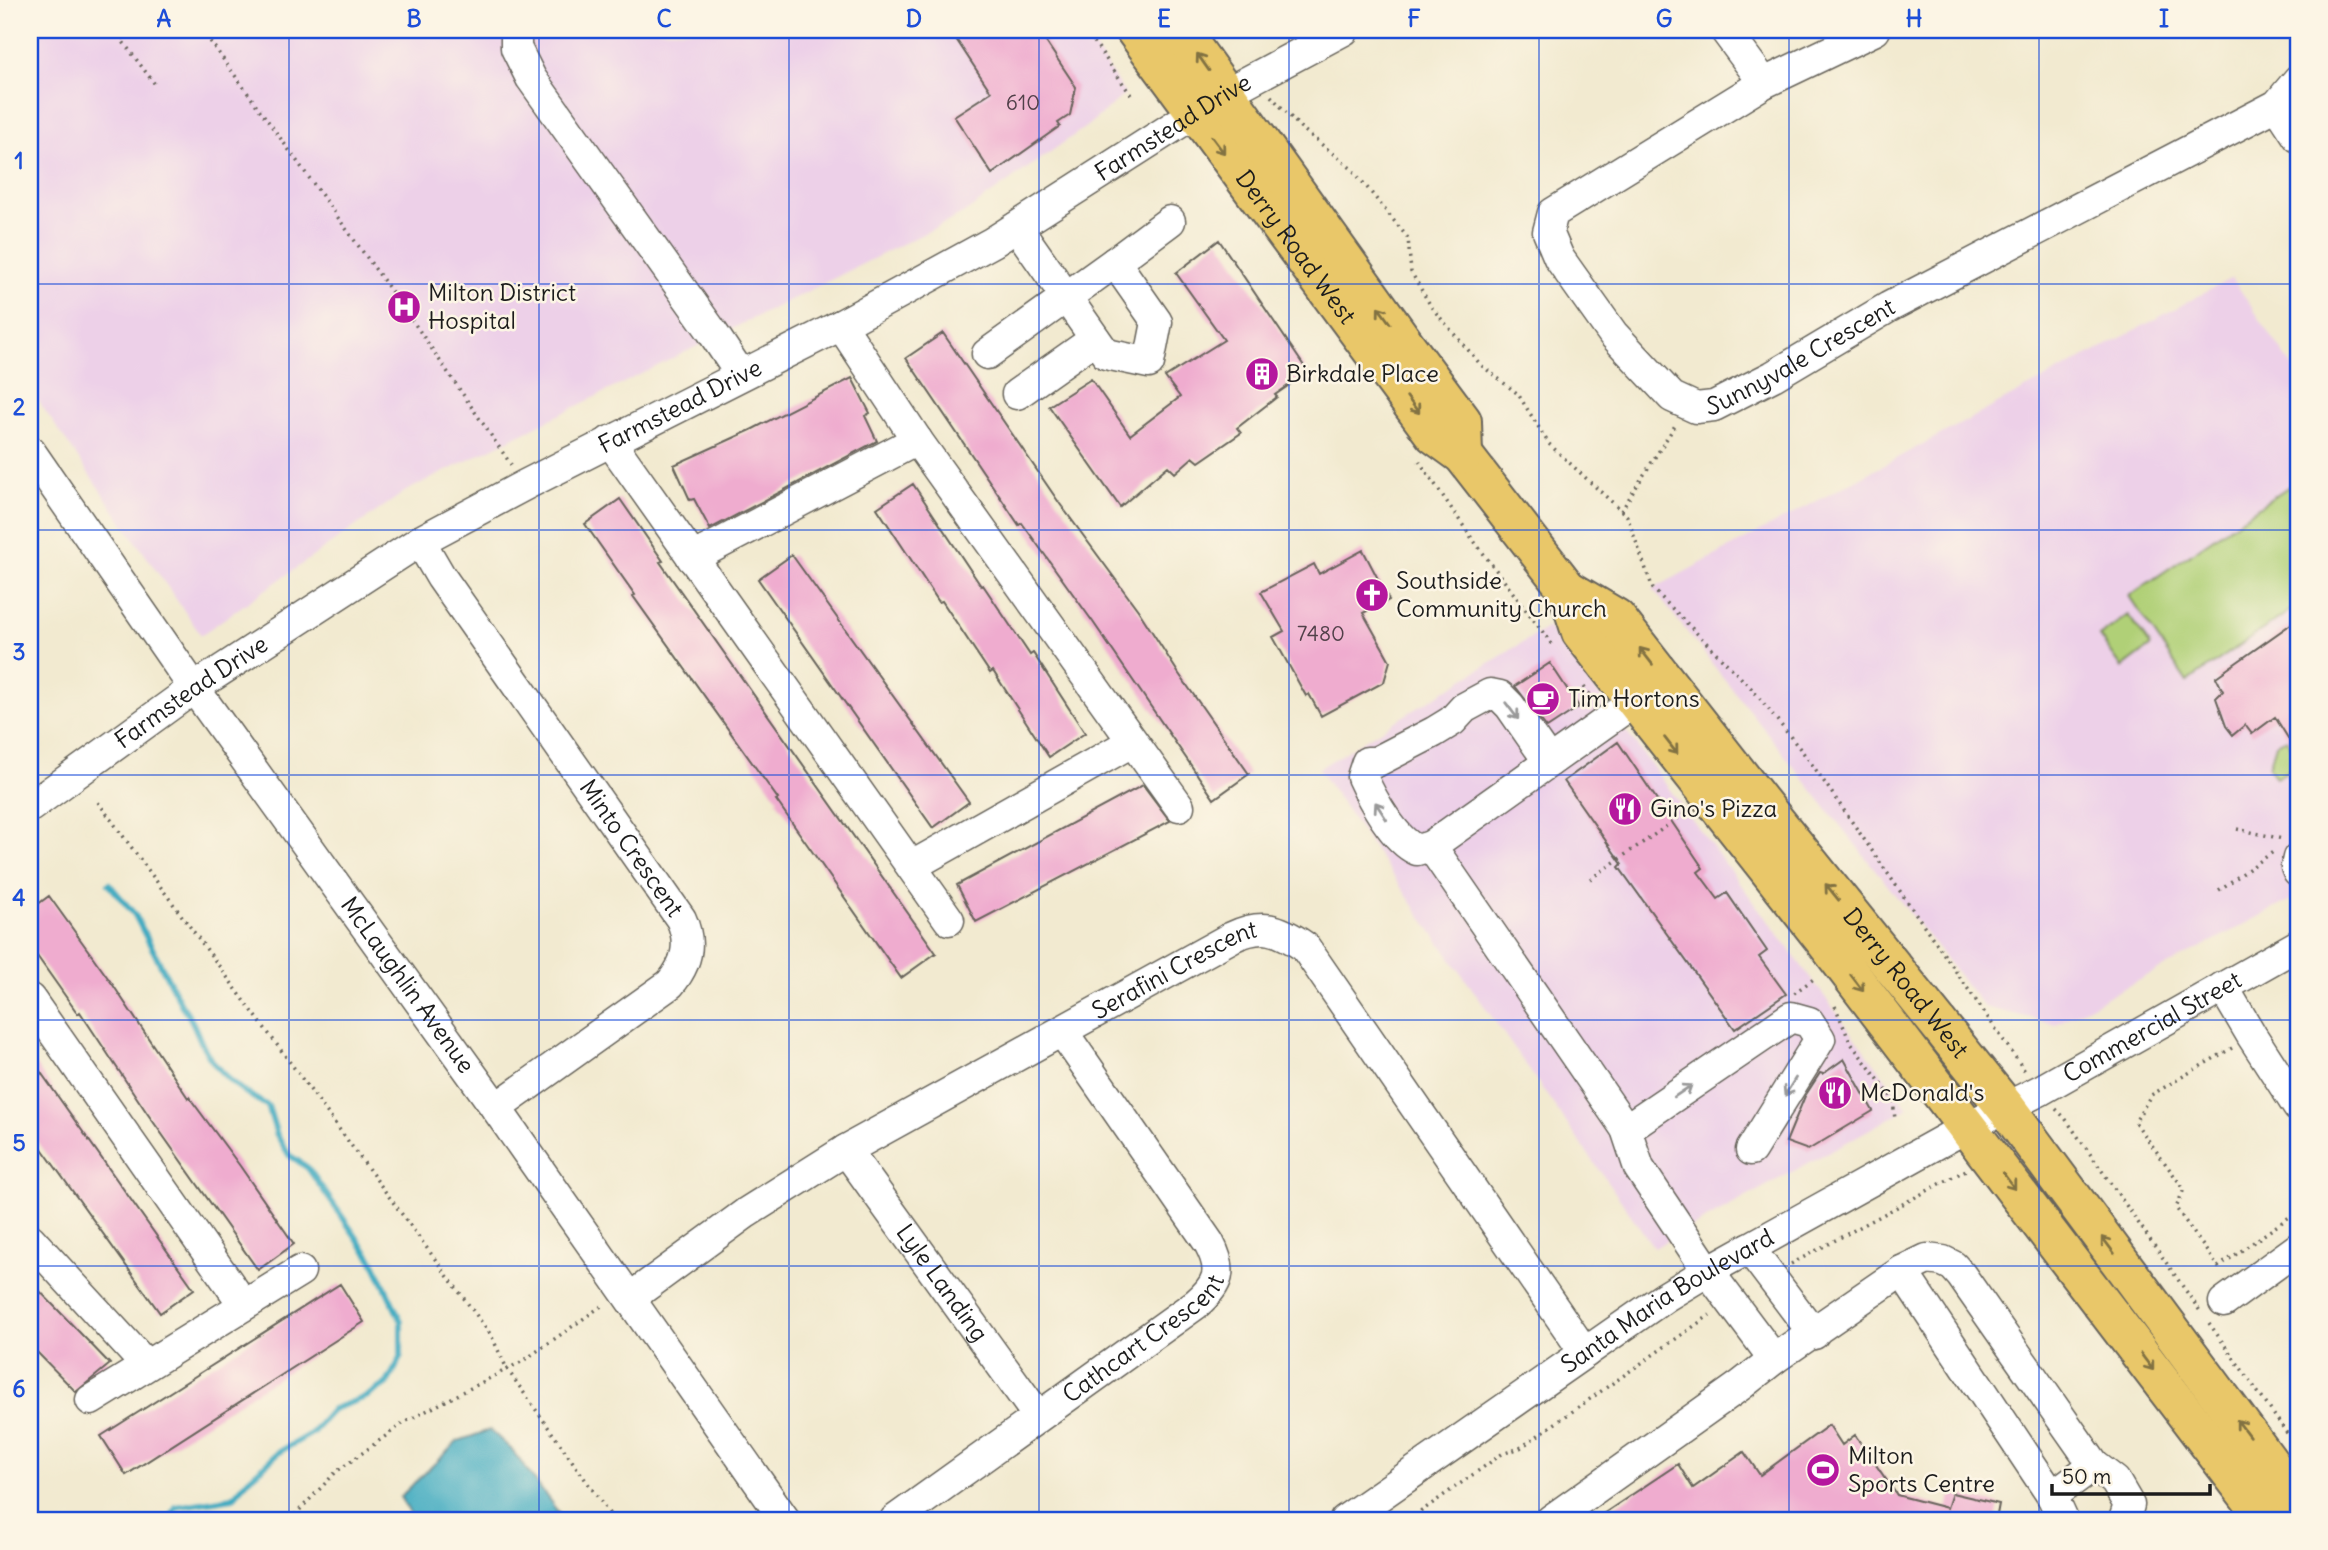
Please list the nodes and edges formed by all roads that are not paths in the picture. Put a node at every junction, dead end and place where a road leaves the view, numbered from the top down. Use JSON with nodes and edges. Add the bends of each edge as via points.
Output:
{"nodes":[{"id":1,"x":516,"y":30,"type":"edge"},
{"id":2,"x":1135,"y":30,"type":"edge"},
{"id":3,"x":1180,"y":30,"type":"edge"},
{"id":4,"x":1344,"y":30,"type":"edge"},
{"id":5,"x":1725,"y":30,"type":"edge"},
{"id":6,"x":1875,"y":30,"type":"edge"},
{"id":7,"x":2298,"y":80,"type":"edge"},
{"id":8,"x":1764,"y":83,"type":"junction"},
{"id":9,"x":1225,"y":95,"type":"junction"},
{"id":10,"x":2277,"y":104,"type":"junction"},
{"id":11,"x":2298,"y":137,"type":"edge"},
{"id":12,"x":1170,"y":221,"type":"dead end"},
{"id":13,"x":1017,"y":227,"type":"junction"},
{"id":14,"x":1115,"y":262,"type":"junction"},
{"id":15,"x":1066,"y":296,"type":"junction"},
{"id":16,"x":841,"y":325,"type":"junction"},
{"id":17,"x":1095,"y":339,"type":"junction"},
{"id":18,"x":987,"y":354,"type":"dead end"},
{"id":19,"x":741,"y":375,"type":"junction"},
{"id":20,"x":1017,"y":394,"type":"dead end"},
{"id":21,"x":917,"y":440,"type":"junction"},
{"id":22,"x":610,"y":441,"type":"junction"},
{"id":23,"x":35,"y":471,"type":"edge"},
{"id":24,"x":420,"y":541,"type":"junction"},
{"id":25,"x":692,"y":558,"type":"junction"},
{"id":26,"x":1567,"y":589,"type":"junction"},
{"id":27,"x":194,"y":688,"type":"junction"},
{"id":28,"x":1635,"y":701,"type":"junction"},
{"id":29,"x":1132,"y":742,"type":"junction"},
{"id":30,"x":1549,"y":762,"type":"junction"},
{"id":31,"x":1178,"y":806,"type":"dead end"},
{"id":32,"x":30,"y":807,"type":"edge"},
{"id":33,"x":1431,"y":846,"type":"junction"},
{"id":34,"x":2291,"y":846,"type":"edge"},
{"id":35,"x":912,"y":866,"type":"junction"},
{"id":36,"x":2298,"y":872,"type":"edge"},
{"id":37,"x":949,"y":920,"type":"dead end"},
{"id":38,"x":2298,"y":945,"type":"edge"},
{"id":39,"x":2223,"y":987,"type":"junction"},
{"id":40,"x":30,"y":999,"type":"edge"},
{"id":41,"x":1062,"y":1031,"type":"junction"},
{"id":42,"x":2298,"y":1107,"type":"edge"},
{"id":43,"x":496,"y":1108,"type":"junction"},
{"id":44,"x":2007,"y":1109,"type":"junction"},
{"id":45,"x":1967,"y":1127,"type":"junction"},
{"id":46,"x":1626,"y":1129,"type":"junction"},
{"id":47,"x":846,"y":1150,"type":"junction"},
{"id":48,"x":1751,"y":1150,"type":"dead end"},
{"id":49,"x":30,"y":1239,"type":"edge"},
{"id":50,"x":1749,"y":1248,"type":"junction"},
{"id":51,"x":2298,"y":1248,"type":"edge"},
{"id":52,"x":1708,"y":1270,"type":"junction"},
{"id":53,"x":300,"y":1271,"type":"dead end"},
{"id":54,"x":1902,"y":1271,"type":"junction"},
{"id":55,"x":627,"y":1295,"type":"junction"},
{"id":56,"x":2224,"y":1302,"type":"dead end"},
{"id":57,"x":244,"y":1305,"type":"junction"},
{"id":58,"x":1814,"y":1334,"type":"junction"},
{"id":59,"x":1585,"y":1353,"type":"junction"},
{"id":60,"x":1774,"y":1359,"type":"junction"},
{"id":61,"x":146,"y":1365,"type":"junction"},
{"id":62,"x":91,"y":1400,"type":"dead end"},
{"id":63,"x":1038,"y":1416,"type":"junction"},
{"id":64,"x":2094,"y":1465,"type":"junction"},
{"id":65,"x":2298,"y":1503,"type":"edge"},
{"id":66,"x":2058,"y":1508,"type":"edge"},
{"id":67,"x":1361,"y":1516,"type":"edge"},
{"id":68,"x":785,"y":1520,"type":"edge"},
{"id":69,"x":895,"y":1520,"type":"edge"},
{"id":70,"x":1551,"y":1520,"type":"edge"},
{"id":71,"x":2124,"y":1520,"type":"edge"},
{"id":72,"x":2267,"y":1520,"type":"edge"}],
"edges":[{"from":1,"to":19,"type":"street","via":[[516,48],[531,78]]},
{"from":2,"to":9,"type":"main road","name":"Derry Road West"},
{"from":9,"to":3,"type":"main road","one_way":true},
{"from":4,"to":9,"type":"street","name":"Farmstead Drive"},
{"from":5,"to":8,"type":"street"},
{"from":6,"to":8,"type":"street","name":"Sunnyvale Crescent"},
{"from":7,"to":10,"type":"street","name":"Sunnyvale Crescent"},
{"from":8,"to":10,"type":"street","name":"Sunnyvale Crescent","via":[[1553,214],[1548,232],[1559,258],[1613,334],[1672,397],[1696,408],[1714,407],[1901,301]]},
{"from":9,"to":13,"type":"street","name":"Farmstead Drive"},
{"from":9,"to":26,"type":"main road","name":"Derry Road West","via":[[1434,434],[1463,455]]},
{"from":10,"to":11,"type":"street"},
{"from":12,"to":14,"type":"street"},
{"from":13,"to":15,"type":"street"},
{"from":13,"to":16,"type":"street","name":"Farmstead Drive"},
{"from":14,"to":15,"type":"street"},
{"from":14,"to":17,"type":"street","via":[[1157,322],[1149,363],[1106,354]]},
{"from":15,"to":17,"type":"street"},
{"from":15,"to":18,"type":"street"},
{"from":16,"to":19,"type":"street","name":"Farmstead Drive"},
{"from":16,"to":21,"type":"street"},
{"from":17,"to":20,"type":"street"},
{"from":19,"to":22,"type":"street","name":"Farmstead Drive"},
{"from":21,"to":25,"type":"street"},
{"from":21,"to":29,"type":"street"},
{"from":22,"to":24,"type":"street","name":"Farmstead Drive"},
{"from":22,"to":25,"type":"street"},
{"from":23,"to":27,"type":"street","name":"McLaughlin Avenue"},
{"from":24,"to":27,"type":"street","name":"Farmstead Drive"},
{"from":24,"to":43,"type":"street","name":"Minto Crescent","via":[[681,919],[688,942],[681,971],[670,984]]},
{"from":25,"to":35,"type":"street"},
{"from":26,"to":28,"type":"main road","name":"Derry Road West","via":[[1581,632]]},
{"from":44,"to":26,"type":"main road","name":"Derry Road West","one_way":true,"via":[[1616,618]]},
{"from":27,"to":32,"type":"street","name":"Farmstead Drive"},
{"from":27,"to":43,"type":"street","name":"McLaughlin Avenue"},
{"from":28,"to":30,"type":"street"},
{"from":28,"to":45,"type":"main road","name":"Derry Road West","one_way":true},
{"from":29,"to":31,"type":"street"},
{"from":29,"to":35,"type":"street"},
{"from":30,"to":33,"type":"street"},
{"from":33,"to":30,"type":"street","one_way":true,"via":[[1416,850],[1409,846],[1388,821],[1362,777],[1367,762],[1376,762],[1434,732],[1489,694],[1500,696]]},
{"from":33,"to":46,"type":"street"},
{"from":34,"to":36,"type":"street"},
{"from":35,"to":37,"type":"street"},
{"from":38,"to":39,"type":"street","name":"Commercial Street"},
{"from":39,"to":42,"type":"street"},
{"from":39,"to":44,"type":"street","name":"Commercial Street"},
{"from":40,"to":57,"type":"street"},
{"from":41,"to":47,"type":"street","name":"Serafini Crescent"},
{"from":41,"to":59,"type":"street","name":"Serafini Crescent","via":[[1251,928],[1287,934],[1305,947]]},
{"from":41,"to":63,"type":"street","name":"Cathcart Crescent","via":[[1218,1259],[1210,1292]]},
{"from":43,"to":55,"type":"street","name":"McLaughlin Avenue"},
{"from":44,"to":45,"type":"street","name":"Santa Maria Boulevard"},
{"from":65,"to":44,"type":"main road","name":"Derry Road West","one_way":true},
{"from":45,"to":50,"type":"street","name":"Santa Maria Boulevard"},
{"from":45,"to":72,"type":"main road","name":"Derry Road West","one_way":true},
{"from":46,"to":48,"type":"street","one_way":true,"via":[[1791,1017],[1809,1022],[1820,1039]]},
{"from":46,"to":52,"type":"street","via":[[1639,1168]]},
{"from":47,"to":55,"type":"street","name":"Serafini Crescent"},
{"from":47,"to":63,"type":"street","name":"Lyle Landing"},
{"from":49,"to":61,"type":"street"},
{"from":50,"to":52,"type":"street","name":"Santa Maria Boulevard"},
{"from":50,"to":58,"type":"street"},
{"from":51,"to":56,"type":"street"},
{"from":52,"to":59,"type":"street","name":"Santa Maria Boulevard"},
{"from":52,"to":60,"type":"street"},
{"from":53,"to":57,"type":"street"},
{"from":54,"to":58,"type":"street"},
{"from":54,"to":64,"type":"street","via":[[1927,1259],[1953,1266]]},
{"from":54,"to":66,"type":"street"},
{"from":55,"to":68,"type":"street","name":"McLaughlin Avenue"},
{"from":57,"to":61,"type":"street"},
{"from":58,"to":60,"type":"street"},
{"from":59,"to":67,"type":"street","name":"Santa Maria Boulevard"},
{"from":60,"to":70,"type":"street"},
{"from":61,"to":62,"type":"street"},
{"from":63,"to":69,"type":"street","name":"Cathcart Crescent"},
{"from":64,"to":66,"type":"street"},
{"from":64,"to":71,"type":"street","via":[[2115,1481],[2129,1505]]}]}
